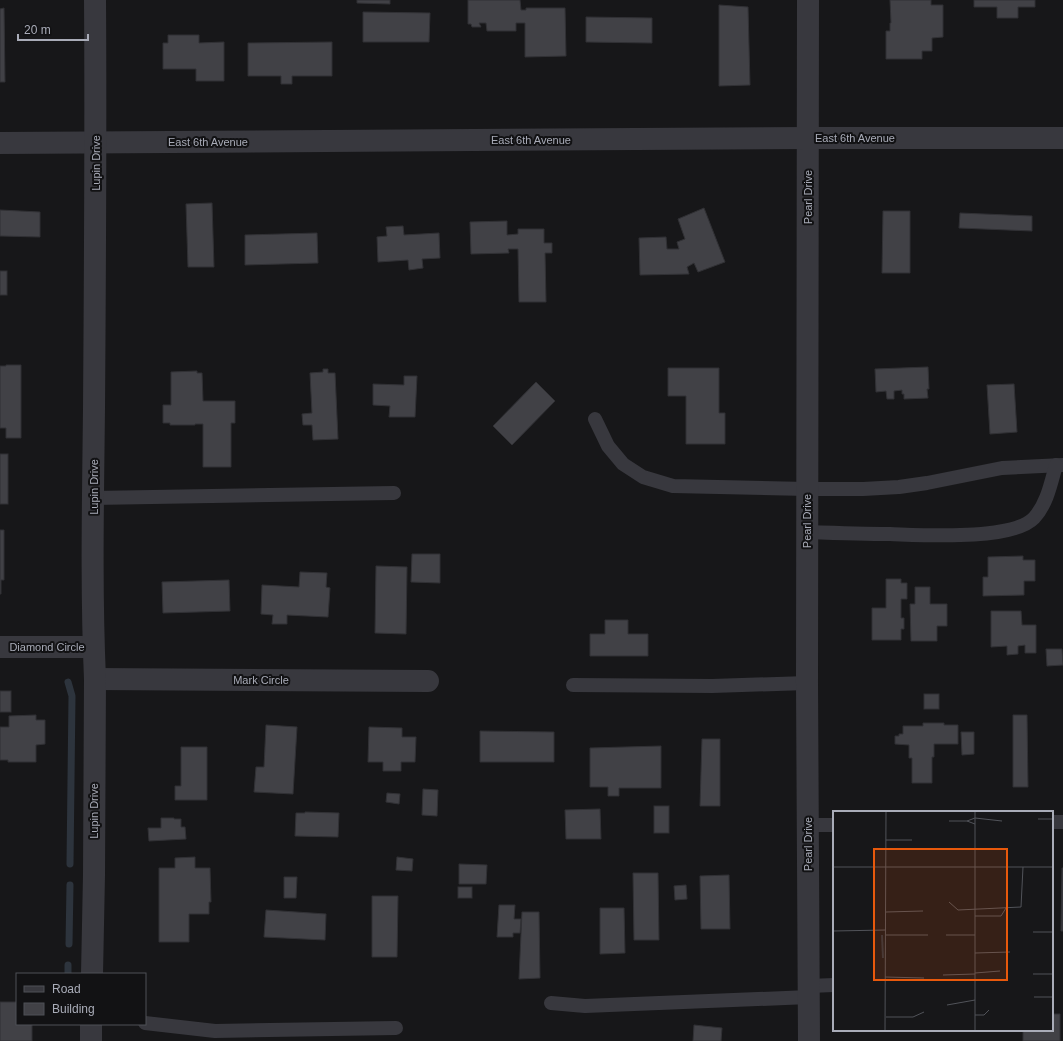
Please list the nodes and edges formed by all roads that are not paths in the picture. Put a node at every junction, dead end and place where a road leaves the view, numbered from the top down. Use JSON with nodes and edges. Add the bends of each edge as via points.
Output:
{"nodes":[{"id":1,"x":95,"y":0,"type":"edge"},
{"id":2,"x":808,"y":0,"type":"edge"},
{"id":3,"x":808,"y":138,"type":"junction"},
{"id":4,"x":1063,"y":138,"type":"edge"},
{"id":5,"x":0,"y":143,"type":"edge"},
{"id":6,"x":96,"y":143,"type":"junction"},
{"id":7,"x":595,"y":419,"type":"dead end"},
{"id":8,"x":1059,"y":465,"type":"edge"},
{"id":9,"x":807,"y":489,"type":"junction"},
{"id":10,"x":394,"y":493,"type":"dead end"},
{"id":11,"x":93,"y":498,"type":"junction"},
{"id":12,"x":808,"y":532,"type":"junction"},
{"id":13,"x":0,"y":647,"type":"edge"},
{"id":14,"x":93,"y":647,"type":"junction"},
{"id":15,"x":95,"y":679,"type":"junction"},
{"id":16,"x":428,"y":681,"type":"dead end"},
{"id":17,"x":807,"y":683,"type":"junction"},
{"id":18,"x":574,"y":685,"type":"dead end"},
{"id":19,"x":833,"y":825,"type":"edge"},
{"id":20,"x":808,"y":826,"type":"junction"},
{"id":21,"x":92,"y":973,"type":"edge"},
{"id":22,"x":833,"y":985,"type":"edge"},
{"id":23,"x":809,"y":991,"type":"junction"},
{"id":24,"x":551,"y":1003,"type":"dead end"},
{"id":25,"x":146,"y":1023,"type":"edge"},
{"id":26,"x":91,"y":1025,"type":"edge"},
{"id":27,"x":396,"y":1028,"type":"dead end"},
{"id":28,"x":91,"y":1041,"type":"edge"},
{"id":29,"x":809,"y":1041,"type":"edge"}],
"edges":[{"from":1,"to":6,"type":"street","name":"Lupin Drive"},
{"from":2,"to":3,"type":"street","name":"Pearl Drive"},
{"from":3,"to":4,"type":"street","name":"East 6th Avenue"},
{"from":3,"to":6,"type":"street","name":"East 6th Avenue"},
{"from":3,"to":9,"type":"street","name":"Pearl Drive"},
{"from":5,"to":6,"type":"street","name":"East 6th Avenue"},
{"from":6,"to":11,"type":"street","name":"Lupin Drive"},
{"from":7,"to":9,"type":"lane","via":[[608,446],[623,464],[643,477],[673,486]]},
{"from":8,"to":9,"type":"lane","via":[[1002,468],[898,487]]},
{"from":8,"to":12,"type":"lane","via":[[1043,507],[1033,519],[1017,528],[953,536]]},
{"from":9,"to":12,"type":"street","name":"Pearl Drive"},
{"from":10,"to":11,"type":"lane"},
{"from":11,"to":14,"type":"street","name":"Lupin Drive"},
{"from":12,"to":17,"type":"street","name":"Pearl Drive"},
{"from":13,"to":14,"type":"street","name":"Diamond Circle"},
{"from":14,"to":15,"type":"street","name":"Lupin Drive"},
{"from":15,"to":16,"type":"street","name":"Mark Circle"},
{"from":15,"to":21,"type":"street","name":"Lupin Drive"},
{"from":17,"to":18,"type":"lane","via":[[712,686]]},
{"from":17,"to":20,"type":"street","name":"Pearl Drive"},
{"from":19,"to":20,"type":"lane"},
{"from":20,"to":23,"type":"street","name":"Pearl Drive"},
{"from":22,"to":23,"type":"lane"},
{"from":23,"to":24,"type":"lane","via":[[585,1006]]},
{"from":23,"to":29,"type":"street","name":"Pearl Drive"},
{"from":25,"to":27,"type":"lane","via":[[215,1031]]},
{"from":26,"to":28,"type":"street"}]}
